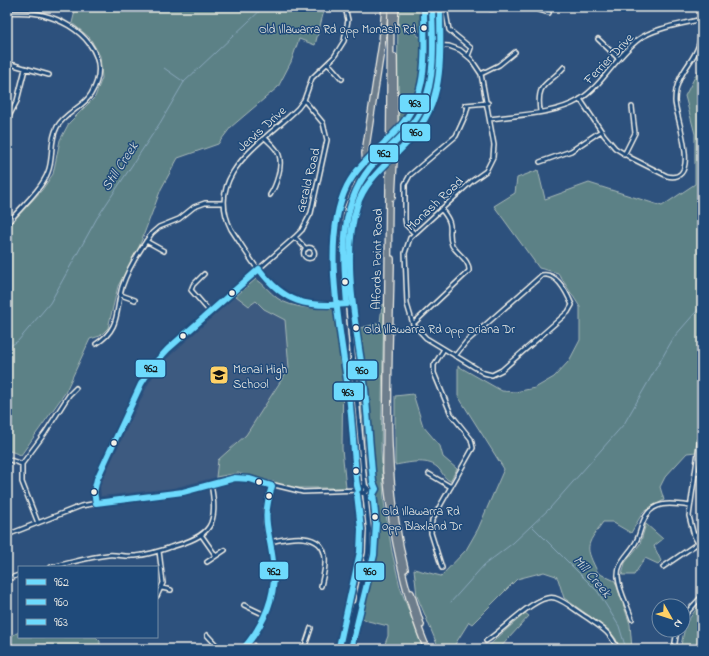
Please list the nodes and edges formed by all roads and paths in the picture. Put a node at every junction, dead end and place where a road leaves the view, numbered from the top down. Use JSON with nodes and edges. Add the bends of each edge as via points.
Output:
{"nodes":[{"id":1,"x":345,"y":7,"type":"edge"},
{"id":2,"x":385,"y":7,"type":"edge"},
{"id":3,"x":391,"y":7,"type":"edge"},
{"id":4,"x":396,"y":7,"type":"edge"},
{"id":5,"x":432,"y":7,"type":"edge"},
{"id":6,"x":445,"y":7,"type":"edge"},
{"id":7,"x":498,"y":7,"type":"edge"},
{"id":8,"x":529,"y":7,"type":"edge"},
{"id":9,"x":491,"y":9,"type":"dead end"},
{"id":10,"x":7,"y":12,"type":"edge"},
{"id":11,"x":549,"y":13,"type":"dead end"},
{"id":12,"x":700,"y":19,"type":"edge"},
{"id":13,"x":598,"y":39,"type":"dead end"},
{"id":14,"x":432,"y":45,"type":"junction"},
{"id":15,"x":515,"y":52,"type":"dead end"},
{"id":16,"x":468,"y":56,"type":"junction"},
{"id":17,"x":620,"y":59,"type":"junction"},
{"id":18,"x":7,"y":63,"type":"edge"},
{"id":19,"x":328,"y":63,"type":"junction"},
{"id":20,"x":564,"y":66,"type":"dead end"},
{"id":21,"x":25,"y":69,"type":"junction"},
{"id":22,"x":481,"y":74,"type":"junction"},
{"id":23,"x":49,"y":76,"type":"dead end"},
{"id":24,"x":342,"y":79,"type":"dead end"},
{"id":25,"x":580,"y":99,"type":"junction"},
{"id":26,"x":304,"y":100,"type":"junction"},
{"id":27,"x":488,"y":104,"type":"junction"},
{"id":28,"x":632,"y":107,"type":"dead end"},
{"id":29,"x":540,"y":111,"type":"junction"},
{"id":30,"x":490,"y":119,"type":"junction"},
{"id":31,"x":7,"y":120,"type":"edge"},
{"id":32,"x":601,"y":131,"type":"junction"},
{"id":33,"x":265,"y":138,"type":"junction"},
{"id":34,"x":624,"y":154,"type":"junction"},
{"id":35,"x":540,"y":162,"type":"dead end"},
{"id":36,"x":358,"y":182,"type":"junction"},
{"id":37,"x":270,"y":195,"type":"dead end"},
{"id":38,"x":224,"y":203,"type":"junction"},
{"id":39,"x":440,"y":209,"type":"junction"},
{"id":40,"x":7,"y":224,"type":"edge"},
{"id":41,"x":414,"y":234,"type":"junction"},
{"id":42,"x":295,"y":237,"type":"junction"},
{"id":43,"x":146,"y":242,"type":"junction"},
{"id":44,"x":306,"y":249,"type":"dead end"},
{"id":45,"x":164,"y":251,"type":"dead end"},
{"id":46,"x":259,"y":269,"type":"junction"},
{"id":47,"x":204,"y":274,"type":"dead end"},
{"id":48,"x":121,"y":295,"type":"junction"},
{"id":49,"x":135,"y":300,"type":"dead end"},
{"id":50,"x":347,"y":304,"type":"junction"},
{"id":51,"x":210,"y":312,"type":"junction"},
{"id":52,"x":413,"y":324,"type":"junction"},
{"id":53,"x":96,"y":344,"type":"dead end"},
{"id":54,"x":444,"y":349,"type":"junction"},
{"id":55,"x":455,"y":356,"type":"junction"},
{"id":56,"x":76,"y":388,"type":"dead end"},
{"id":57,"x":702,"y":424,"type":"edge"},
{"id":58,"x":7,"y":460,"type":"edge"},
{"id":59,"x":22,"y":464,"type":"junction"},
{"id":60,"x":695,"y":472,"type":"junction"},
{"id":61,"x":702,"y":473,"type":"edge"},
{"id":62,"x":430,"y":474,"type":"dead end"},
{"id":63,"x":211,"y":484,"type":"junction"},
{"id":64,"x":272,"y":486,"type":"junction"},
{"id":65,"x":365,"y":486,"type":"junction"},
{"id":66,"x":451,"y":487,"type":"junction"},
{"id":67,"x":361,"y":490,"type":"junction"},
{"id":68,"x":365,"y":493,"type":"junction"},
{"id":69,"x":96,"y":503,"type":"junction"},
{"id":70,"x":690,"y":506,"type":"junction"},
{"id":71,"x":38,"y":523,"type":"junction"},
{"id":72,"x":702,"y":532,"type":"edge"},
{"id":73,"x":7,"y":535,"type":"edge"},
{"id":74,"x":202,"y":536,"type":"junction"},
{"id":75,"x":694,"y":536,"type":"junction"},
{"id":76,"x":270,"y":542,"type":"junction"},
{"id":77,"x":698,"y":543,"type":"junction"},
{"id":78,"x":225,"y":550,"type":"dead end"},
{"id":79,"x":702,"y":550,"type":"edge"},
{"id":80,"x":159,"y":551,"type":"junction"},
{"id":81,"x":216,"y":556,"type":"junction"},
{"id":82,"x":207,"y":562,"type":"dead end"},
{"id":83,"x":56,"y":566,"type":"edge"},
{"id":84,"x":663,"y":567,"type":"dead end"},
{"id":85,"x":442,"y":568,"type":"dead end"},
{"id":86,"x":18,"y":575,"type":"edge"},
{"id":87,"x":7,"y":578,"type":"edge"},
{"id":88,"x":321,"y":586,"type":"dead end"},
{"id":89,"x":162,"y":588,"type":"junction"},
{"id":90,"x":172,"y":590,"type":"dead end"},
{"id":91,"x":158,"y":594,"type":"edge"},
{"id":92,"x":702,"y":596,"type":"edge"},
{"id":93,"x":357,"y":602,"type":"junction"},
{"id":94,"x":244,"y":605,"type":"dead end"},
{"id":95,"x":691,"y":607,"type":"edge"},
{"id":96,"x":264,"y":615,"type":"junction"},
{"id":97,"x":632,"y":619,"type":"dead end"},
{"id":98,"x":311,"y":628,"type":"dead end"},
{"id":99,"x":207,"y":635,"type":"dead end"},
{"id":100,"x":676,"y":638,"type":"edge"},
{"id":101,"x":486,"y":641,"type":"dead end"},
{"id":102,"x":250,"y":642,"type":"junction"},
{"id":103,"x":220,"y":649,"type":"edge"},
{"id":104,"x":243,"y":649,"type":"edge"},
{"id":105,"x":256,"y":649,"type":"edge"},
{"id":106,"x":304,"y":649,"type":"edge"},
{"id":107,"x":343,"y":649,"type":"edge"},
{"id":108,"x":347,"y":649,"type":"edge"},
{"id":109,"x":427,"y":649,"type":"edge"},
{"id":110,"x":431,"y":649,"type":"edge"},
{"id":111,"x":617,"y":649,"type":"edge"},
{"id":112,"x":674,"y":649,"type":"edge"}],
"edges":[{"from":1,"to":19,"type":"street","name":"Jervis Drive","via":[[348,20],[344,41]]},
{"from":2,"to":36,"type":"highway","via":[[382,44],[365,154],[366,165]]},
{"from":3,"to":109,"type":"highway","name":"Alfords Point Road","via":[[386,471],[394,543],[411,607]]},
{"from":4,"to":110,"type":"highway","name":"Alfords Point Road","via":[[389,421],[392,476],[403,563]]},
{"from":5,"to":14,"type":"street"},
{"from":6,"to":16,"type":"street","name":"Monash Road","via":[[448,30],[471,48]]},
{"from":7,"to":9,"type":"street"},
{"from":8,"to":11,"type":"street"},
{"from":10,"to":40,"type":"street","via":[[42,15],[58,20],[75,30],[95,52],[99,70],[98,79],[90,95],[67,115],[55,131],[46,177]]},
{"from":12,"to":17,"type":"street","name":"Ferrier Drive","via":[[647,35],[636,42]]},
{"from":12,"to":34,"type":"street","name":"Ferrier Drive","via":[[700,46],[681,75],[675,94],[676,110],[685,143],[683,169],[675,176],[667,176]]},
{"from":13,"to":17,"type":"street"},
{"from":14,"to":16,"type":"street","name":"Monash Road","via":[[455,47]]},
{"from":14,"to":36,"type":"street","bridge":true,"via":[[430,83],[426,100],[414,122]]},
{"from":15,"to":22,"type":"street","via":[[499,65]]},
{"from":16,"to":22,"type":"street","name":"Monash Road"},
{"from":17,"to":25,"type":"street","name":"Ferrier Drive"},
{"from":18,"to":21,"type":"street"},
{"from":19,"to":24,"type":"street"},
{"from":19,"to":26,"type":"street","name":"Jervis Drive","via":[[312,78]]},
{"from":20,"to":29,"type":"street","via":[[541,90]]},
{"from":21,"to":23,"type":"street"},
{"from":21,"to":31,"type":"street","via":[[17,101]]},
{"from":22,"to":27,"type":"street","name":"Monash Road"},
{"from":25,"to":29,"type":"street","name":"Ferrier Drive","via":[[564,107]]},
{"from":25,"to":32,"type":"street","name":"Ferrier Drive"},
{"from":26,"to":33,"type":"street","name":"Jervis Drive"},
{"from":26,"to":42,"type":"street","name":"Gerald Road","via":[[323,122],[327,140],[311,213]]},
{"from":27,"to":30,"type":"street","name":"Monash Road"},
{"from":27,"to":41,"type":"street","via":[[466,105],[466,114],[453,139],[410,175],[406,182],[405,222]]},
{"from":28,"to":34,"type":"street","via":[[636,133]]},
{"from":29,"to":30,"type":"street","name":"Ferrier Drive"},
{"from":30,"to":39,"type":"street","name":"Monash Road","via":[[494,145],[490,165],[484,173]]},
{"from":32,"to":34,"type":"street","name":"Ferrier Drive","via":[[612,145]]},
{"from":32,"to":35,"type":"street","via":[[571,151]]},
{"from":33,"to":37,"type":"street","via":[[277,150],[280,160]]},
{"from":33,"to":38,"type":"street","name":"Jervis Drive","via":[[236,166],[229,179]]},
{"from":36,"to":50,"type":"street","via":[[349,202],[344,227]]},
{"from":38,"to":43,"type":"street","via":[[205,203],[194,207],[179,219],[156,229]]},
{"from":38,"to":46,"type":"street","name":"Jervis Drive","via":[[230,229]]},
{"from":39,"to":41,"type":"street","name":"Monash Road"},
{"from":39,"to":52,"type":"street","via":[[450,222],[452,245],[470,269]]},
{"from":41,"to":52,"type":"street","name":"Monash Road","via":[[407,245],[405,264],[407,304]]},
{"from":42,"to":44,"type":"street"},
{"from":42,"to":46,"type":"street","name":"Gerald Road"},
{"from":43,"to":45,"type":"street"},
{"from":43,"to":48,"type":"street"},
{"from":46,"to":50,"type":"street","name":"Jervis Drive","via":[[274,288],[296,302],[316,306]]},
{"from":46,"to":51,"type":"street","name":"Gerald Road"},
{"from":47,"to":51,"type":"street","via":[[191,290]]},
{"from":48,"to":49,"type":"street"},
{"from":48,"to":53,"type":"street","via":[[113,329]]},
{"from":50,"to":65,"type":"street"},
{"from":51,"to":69,"type":"street","name":"Gerald Road","via":[[160,356],[147,374],[96,479]]},
{"from":52,"to":54,"type":"street","name":"Monash Road","via":[[423,336]]},
{"from":54,"to":55,"type":"street","name":"Monash Road"},
{"from":54,"to":66,"type":"street","via":[[434,364],[434,373],[450,414],[471,439],[473,448]]},
{"from":55,"to":55,"type":"street","name":"Monash Road","via":[[484,373],[497,373],[568,312],[571,303],[556,279],[542,275],[466,342]]},
{"from":56,"to":59,"type":"street"},
{"from":57,"to":60,"type":"street"},
{"from":58,"to":59,"type":"street"},
{"from":59,"to":71,"type":"street","via":[[22,482]]},
{"from":60,"to":61,"type":"street"},
{"from":60,"to":70,"type":"street"},
{"from":62,"to":66,"type":"street"},
{"from":63,"to":64,"type":"street","via":[[223,480],[246,479]]},
{"from":63,"to":69,"type":"street","via":[[176,493]]},
{"from":63,"to":74,"type":"street","via":[[215,512]]},
{"from":64,"to":67,"type":"street","via":[[303,492]]},
{"from":64,"to":76,"type":"street","via":[[265,516]]},
{"from":65,"to":67,"type":"street"},
{"from":65,"to":68,"type":"street","via":[[368,490]]},
{"from":66,"to":85,"type":"street","via":[[431,524],[431,533]]},
{"from":67,"to":68,"type":"street"},
{"from":68,"to":93,"type":"street","via":[[368,544]]},
{"from":69,"to":71,"type":"street"},
{"from":70,"to":75,"type":"street"},
{"from":70,"to":97,"type":"street","via":[[667,503],[653,508],[644,520],[635,545],[621,563],[619,581]]},
{"from":71,"to":73,"type":"street"},
{"from":72,"to":75,"type":"street"},
{"from":74,"to":80,"type":"street"},
{"from":74,"to":81,"type":"street"},
{"from":75,"to":77,"type":"street"},
{"from":76,"to":88,"type":"street","via":[[296,537],[318,544],[324,552],[325,559]]},
{"from":76,"to":96,"type":"street","via":[[274,584],[272,597]]},
{"from":77,"to":79,"type":"street"},
{"from":77,"to":84,"type":"street"},
{"from":78,"to":81,"type":"street"},
{"from":80,"to":83,"type":"street","via":[[132,556],[110,554]]},
{"from":80,"to":89,"type":"street"},
{"from":81,"to":82,"type":"street"},
{"from":86,"to":87,"type":"street"},
{"from":89,"to":90,"type":"street"},
{"from":89,"to":91,"type":"street"},
{"from":92,"to":95,"type":"street"},
{"from":93,"to":107,"type":"street"},
{"from":93,"to":108,"type":"street"},
{"from":94,"to":96,"type":"street"},
{"from":96,"to":102,"type":"street"},
{"from":98,"to":106,"type":"street"},
{"from":99,"to":103,"type":"street"},
{"from":100,"to":112,"type":"street"},
{"from":101,"to":111,"type":"street","via":[[530,606],[546,598],[553,598],[606,631]]},
{"from":102,"to":104,"type":"street"},
{"from":102,"to":105,"type":"street"}]}
